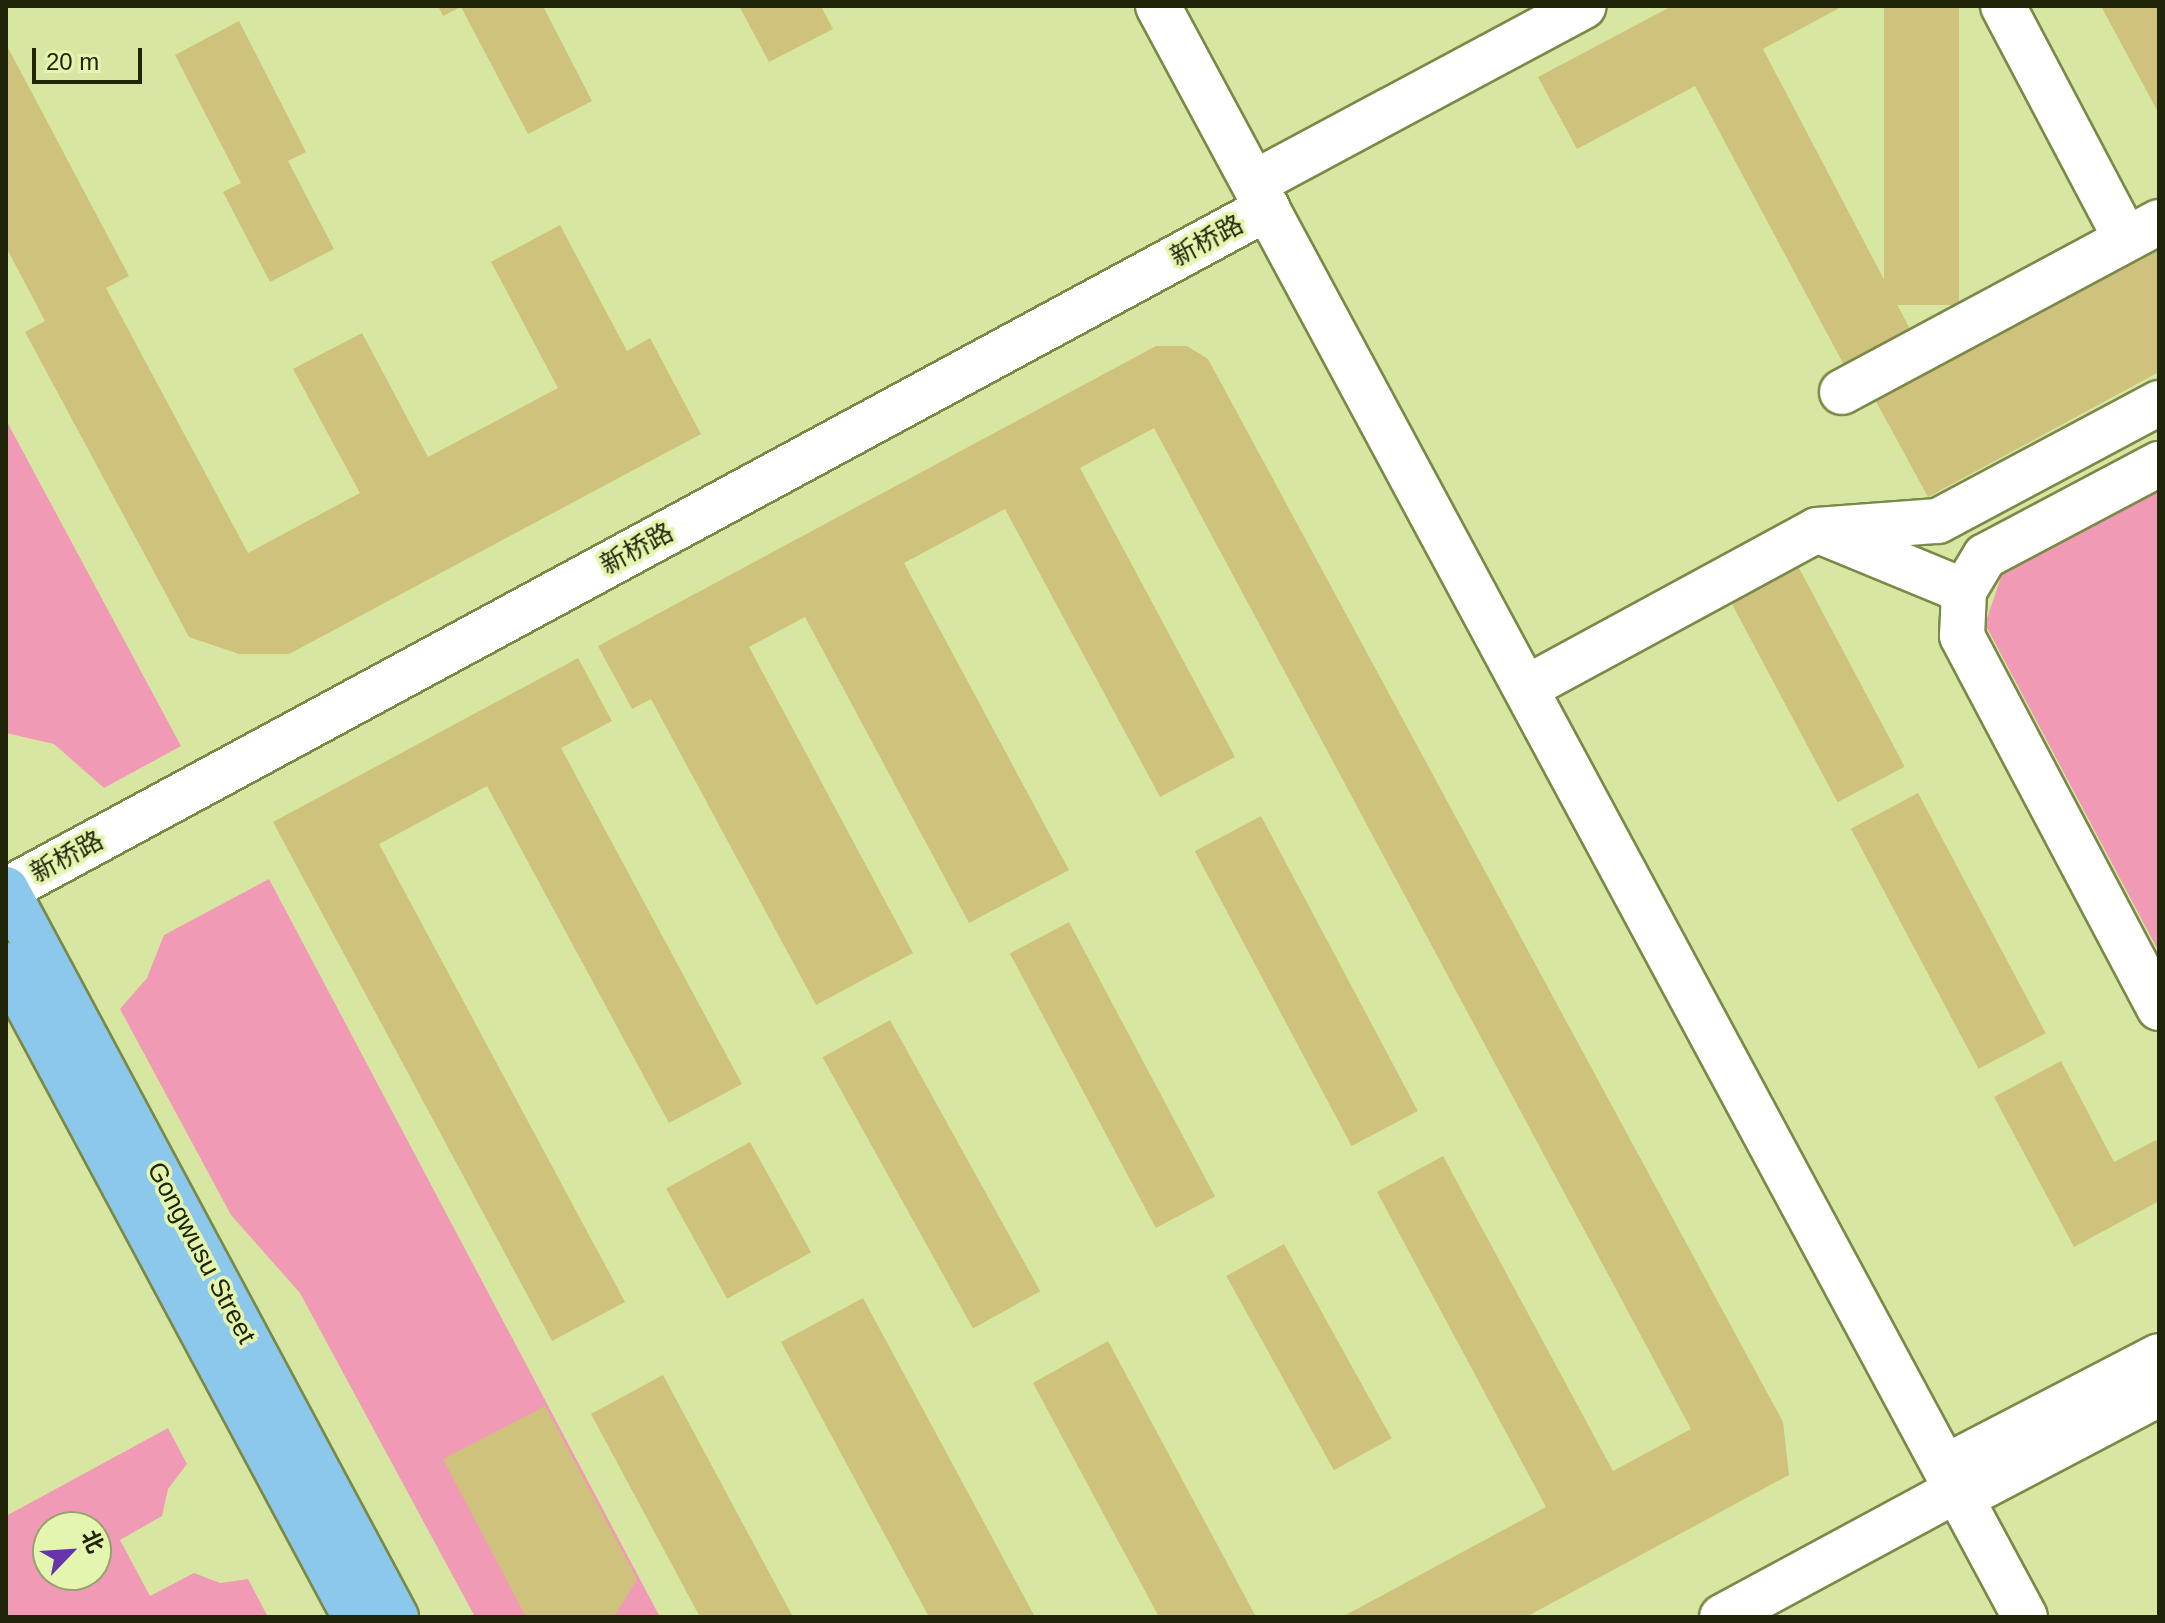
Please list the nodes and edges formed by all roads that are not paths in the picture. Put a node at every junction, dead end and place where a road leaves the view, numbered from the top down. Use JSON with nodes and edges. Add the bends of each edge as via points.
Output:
{"nodes":[{"id":1,"x":1158,"y":6,"type":"edge"},
{"id":2,"x":1584,"y":6,"type":"edge"},
{"id":3,"x":2003,"y":6,"type":"edge"},
{"id":4,"x":1261,"y":196,"type":"junction"},
{"id":5,"x":2143,"y":230,"type":"edge"},
{"id":6,"x":1842,"y":392,"type":"dead end"},
{"id":7,"x":2159,"y":403,"type":"edge"},
{"id":8,"x":2159,"y":464,"type":"edge"},
{"id":9,"x":1817,"y":530,"type":"junction"},
{"id":10,"x":1964,"y":591,"type":"junction"},
{"id":11,"x":1526,"y":688,"type":"junction"},
{"id":12,"x":6,"y":889,"type":"edge"},
{"id":13,"x":6,"y":965,"type":"edge"},
{"id":14,"x":2159,"y":1008,"type":"edge"},
{"id":15,"x":2159,"y":1356,"type":"edge"},
{"id":16,"x":2159,"y":1394,"type":"edge"},
{"id":17,"x":1955,"y":1485,"type":"junction"},
{"id":18,"x":355,"y":1617,"type":"edge"},
{"id":19,"x":396,"y":1617,"type":"edge"},
{"id":20,"x":1722,"y":1617,"type":"edge"},
{"id":21,"x":2025,"y":1617,"type":"edge"}],
"edges":[{"from":1,"to":4,"type":"street"},
{"from":2,"to":4,"type":"street","name":"新桥路"},
{"from":3,"to":5,"type":"street"},
{"from":4,"to":11,"type":"street"},
{"from":4,"to":12,"type":"street","name":"新桥路"},
{"from":5,"to":6,"type":"street"},
{"from":7,"to":9,"type":"street","via":[[1938,521]]},
{"from":8,"to":10,"type":"street","via":[[1985,556]]},
{"from":9,"to":10,"type":"street"},
{"from":9,"to":11,"type":"street"},
{"from":10,"to":14,"type":"street","via":[[1962,636]]},
{"from":11,"to":17,"type":"street"},
{"from":12,"to":19,"type":"main road","name":"Gongwusu Street"},
{"from":13,"to":18,"type":"main road","name":"Gongwusu Street"},
{"from":15,"to":17,"type":"street"},
{"from":16,"to":17,"type":"street"},
{"from":17,"to":20,"type":"street"},
{"from":17,"to":21,"type":"street"}]}
